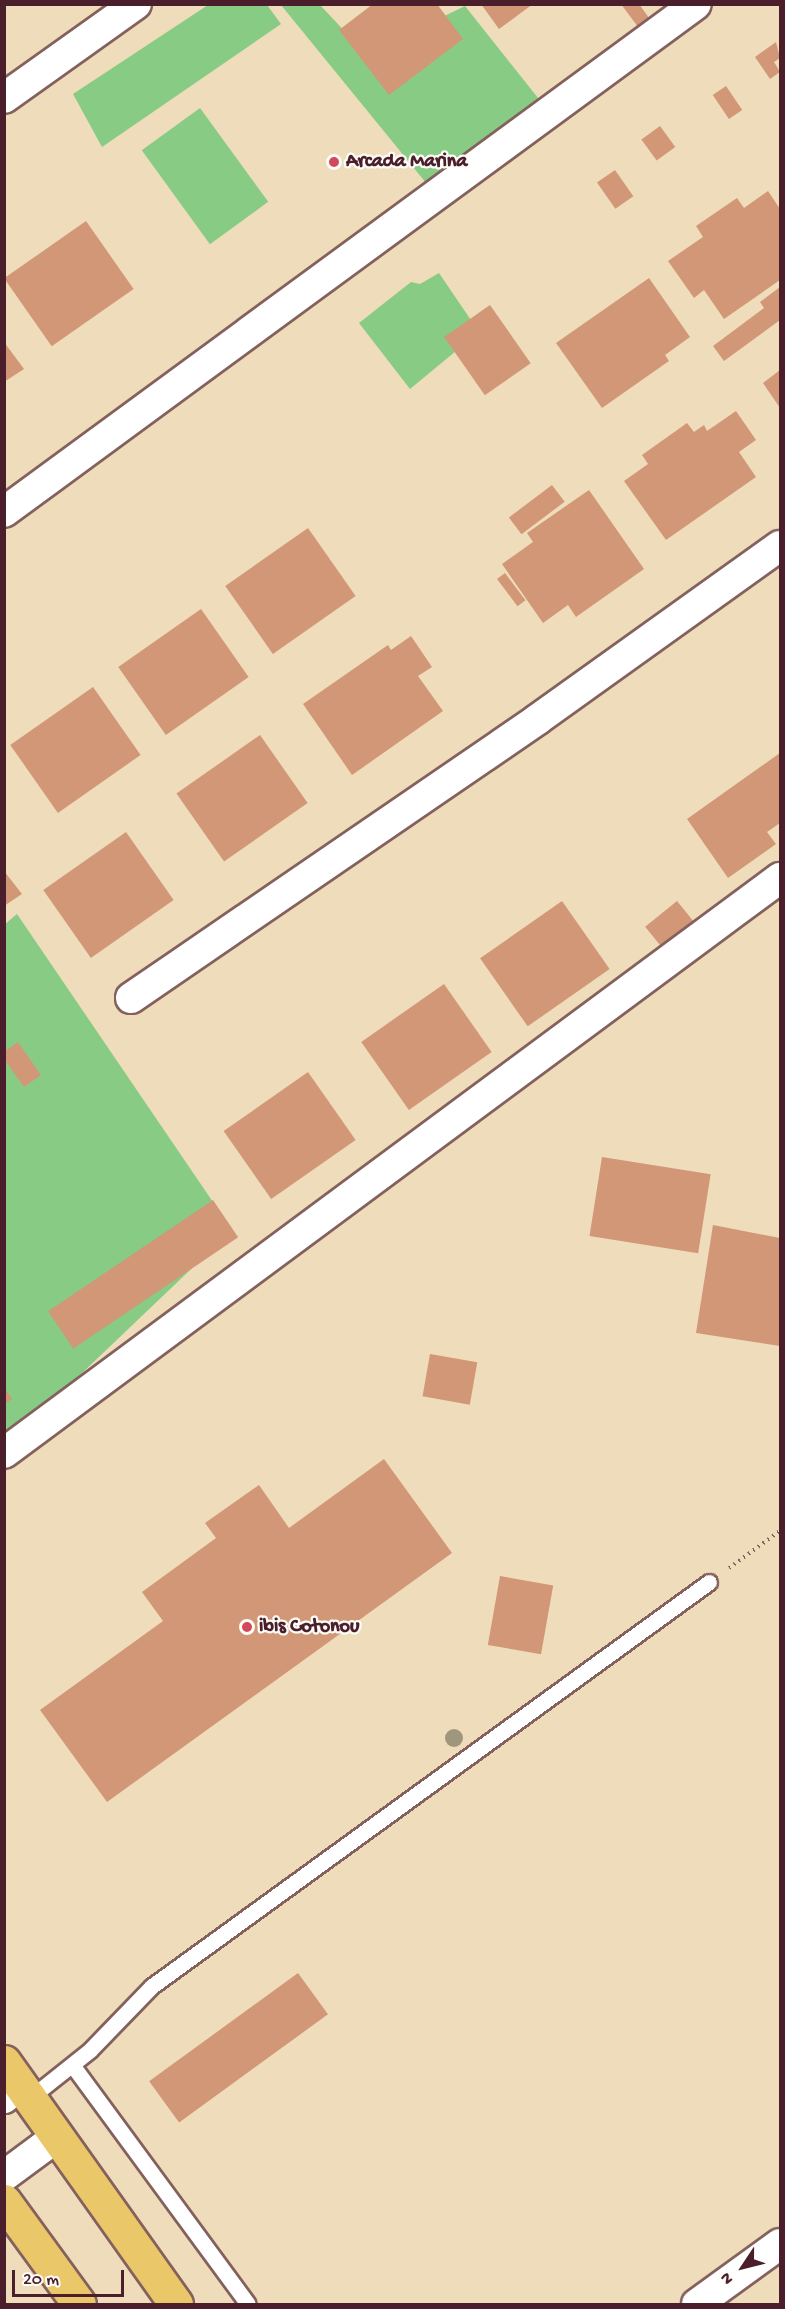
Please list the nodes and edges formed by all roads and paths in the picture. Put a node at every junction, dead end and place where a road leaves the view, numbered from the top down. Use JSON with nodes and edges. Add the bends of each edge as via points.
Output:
{"nodes":[{"id":1,"x":136,"y":4,"type":"edge"},
{"id":2,"x":696,"y":4,"type":"edge"},
{"id":3,"x":4,"y":98,"type":"edge"},
{"id":4,"x":4,"y":512,"type":"edge"},
{"id":5,"x":780,"y":546,"type":"edge"},
{"id":6,"x":780,"y":878,"type":"edge"},
{"id":7,"x":131,"y":998,"type":"dead end"},
{"id":8,"x":4,"y":1453,"type":"edge"},
{"id":9,"x":780,"y":1531,"type":"edge"},
{"id":10,"x":709,"y":1582,"type":"joint"},
{"id":11,"x":73,"y":2066,"type":"junction"},
{"id":12,"x":15,"y":2085,"type":"edge"},
{"id":13,"x":58,"y":2136,"type":"junction"},
{"id":14,"x":4,"y":2176,"type":"edge"},
{"id":15,"x":4,"y":2201,"type":"edge"},
{"id":16,"x":780,"y":2244,"type":"edge"},
{"id":17,"x":79,"y":2304,"type":"edge"},
{"id":18,"x":176,"y":2304,"type":"edge"},
{"id":19,"x":248,"y":2304,"type":"edge"},
{"id":20,"x":697,"y":2304,"type":"edge"}],
"edges":[{"from":1,"to":3,"type":"street"},
{"from":2,"to":4,"type":"street"},
{"from":5,"to":7,"type":"street","via":[[538,719]]},
{"from":6,"to":8,"type":"street"},
{"from":9,"to":10,"type":"path"},
{"from":10,"to":11,"type":"lane","via":[[152,1986]]},
{"from":11,"to":12,"type":"lane"},
{"from":11,"to":19,"type":"lane"},
{"from":12,"to":13,"type":"main road"},
{"from":13,"to":14,"type":"street"},
{"from":13,"to":18,"type":"main road"},
{"from":15,"to":17,"type":"main road"},
{"from":16,"to":20,"type":"street"}]}
